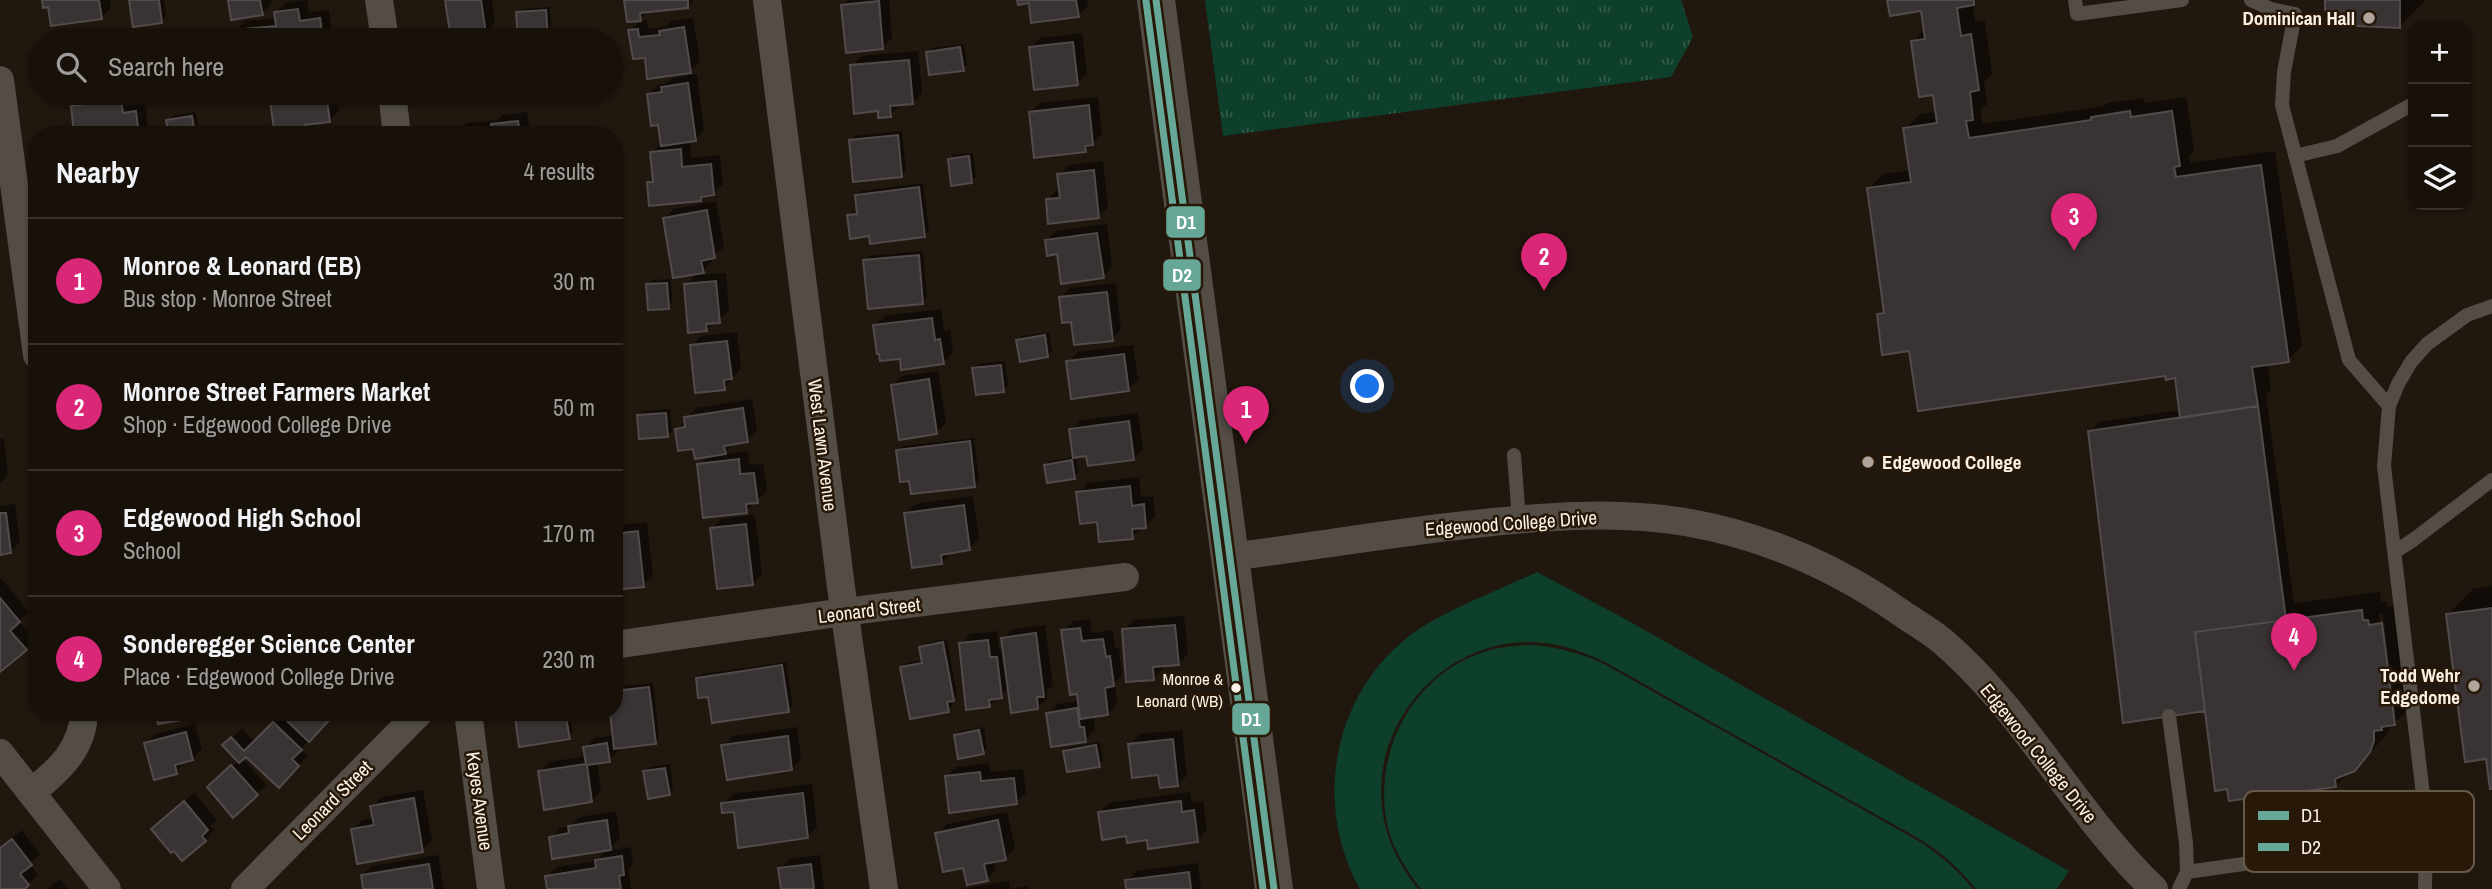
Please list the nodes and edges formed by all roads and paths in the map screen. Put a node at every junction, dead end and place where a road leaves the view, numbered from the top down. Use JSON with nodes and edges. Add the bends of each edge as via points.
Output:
{"nodes":[{"id":1,"x":379,"y":0,"type":"edge"},
{"id":2,"x":767,"y":0,"type":"edge"},
{"id":3,"x":1156,"y":0,"type":"edge"},
{"id":4,"x":2075,"y":0,"type":"edge"},
{"id":5,"x":2182,"y":0,"type":"edge"},
{"id":6,"x":2250,"y":0,"type":"edge"},
{"id":7,"x":2299,"y":0,"type":"edge"},
{"id":8,"x":2295,"y":15,"type":"junction"},
{"id":9,"x":383,"y":28,"type":"edge"},
{"id":10,"x":0,"y":80,"type":"edge"},
{"id":11,"x":393,"y":105,"type":"edge"},
{"id":12,"x":2408,"y":107,"type":"edge"},
{"id":13,"x":396,"y":126,"type":"edge"},
{"id":14,"x":2295,"y":156,"type":"junction"},
{"id":15,"x":28,"y":288,"type":"edge"},
{"id":16,"x":2492,"y":306,"type":"edge"},
{"id":17,"x":2389,"y":406,"type":"junction"},
{"id":18,"x":1514,"y":455,"type":"dead end"},
{"id":19,"x":2492,"y":480,"type":"edge"},
{"id":20,"x":1519,"y":519,"type":"junction"},
{"id":21,"x":2396,"y":551,"type":"junction"},
{"id":22,"x":1230,"y":557,"type":"junction"},
{"id":23,"x":1125,"y":577,"type":"dead end"},
{"id":24,"x":844,"y":612,"type":"junction"},
{"id":25,"x":623,"y":644,"type":"edge"},
{"id":26,"x":2169,"y":716,"type":"dead end"},
{"id":27,"x":82,"y":721,"type":"edge"},
{"id":28,"x":412,"y":721,"type":"edge"},
{"id":29,"x":469,"y":721,"type":"edge"},
{"id":30,"x":0,"y":753,"type":"edge"},
{"id":31,"x":2421,"y":791,"type":"edge"},
{"id":32,"x":32,"y":792,"type":"junction"},
{"id":33,"x":2244,"y":864,"type":"edge"},
{"id":34,"x":2187,"y":872,"type":"junction"},
{"id":35,"x":107,"y":889,"type":"edge"},
{"id":36,"x":245,"y":889,"type":"edge"},
{"id":37,"x":491,"y":889,"type":"edge"},
{"id":38,"x":884,"y":889,"type":"edge"},
{"id":39,"x":1274,"y":889,"type":"edge"},
{"id":40,"x":2154,"y":889,"type":"edge"},
{"id":41,"x":2179,"y":889,"type":"edge"}],
"edges":[{"from":1,"to":9,"type":"street"},
{"from":2,"to":24,"type":"street","name":"West Lawn Avenue"},
{"from":3,"to":22,"type":"main road"},
{"from":4,"to":5,"type":"lane","via":[[2077,15]]},
{"from":6,"to":8,"type":"lane"},
{"from":7,"to":8,"type":"lane"},
{"from":8,"to":14,"type":"lane","via":[[2282,105]]},
{"from":10,"to":15,"type":"street"},
{"from":11,"to":13,"type":"street"},
{"from":12,"to":14,"type":"lane","via":[[2337,146]]},
{"from":14,"to":17,"type":"lane","via":[[2349,360]]},
{"from":16,"to":17,"type":"lane","via":[[2467,315],[2427,344],[2411,362]]},
{"from":17,"to":21,"type":"lane","via":[[2384,466]]},
{"from":18,"to":20,"type":"lane"},
{"from":19,"to":21,"type":"lane"},
{"from":20,"to":22,"type":"street","name":"Edgewood College Drive"},
{"from":20,"to":40,"type":"street","name":"Edgewood College Drive","via":[[1591,516],[1683,522],[1751,538],[1860,585],[1941,640],[1994,692],[2104,833]]},
{"from":21,"to":31,"type":"lane"},
{"from":22,"to":39,"type":"main road"},
{"from":23,"to":24,"type":"street","name":"Leonard Street"},
{"from":24,"to":25,"type":"street","name":"Leonard Street"},
{"from":24,"to":38,"type":"street","name":"West Lawn Avenue"},
{"from":26,"to":34,"type":"lane"},
{"from":27,"to":32,"type":"street","via":[[70,757]]},
{"from":28,"to":36,"type":"street","name":"Leonard Street"},
{"from":29,"to":37,"type":"street","name":"Keyes Avenue"},
{"from":30,"to":32,"type":"street"},
{"from":32,"to":35,"type":"street"},
{"from":33,"to":34,"type":"lane"},
{"from":34,"to":41,"type":"lane"}]}
